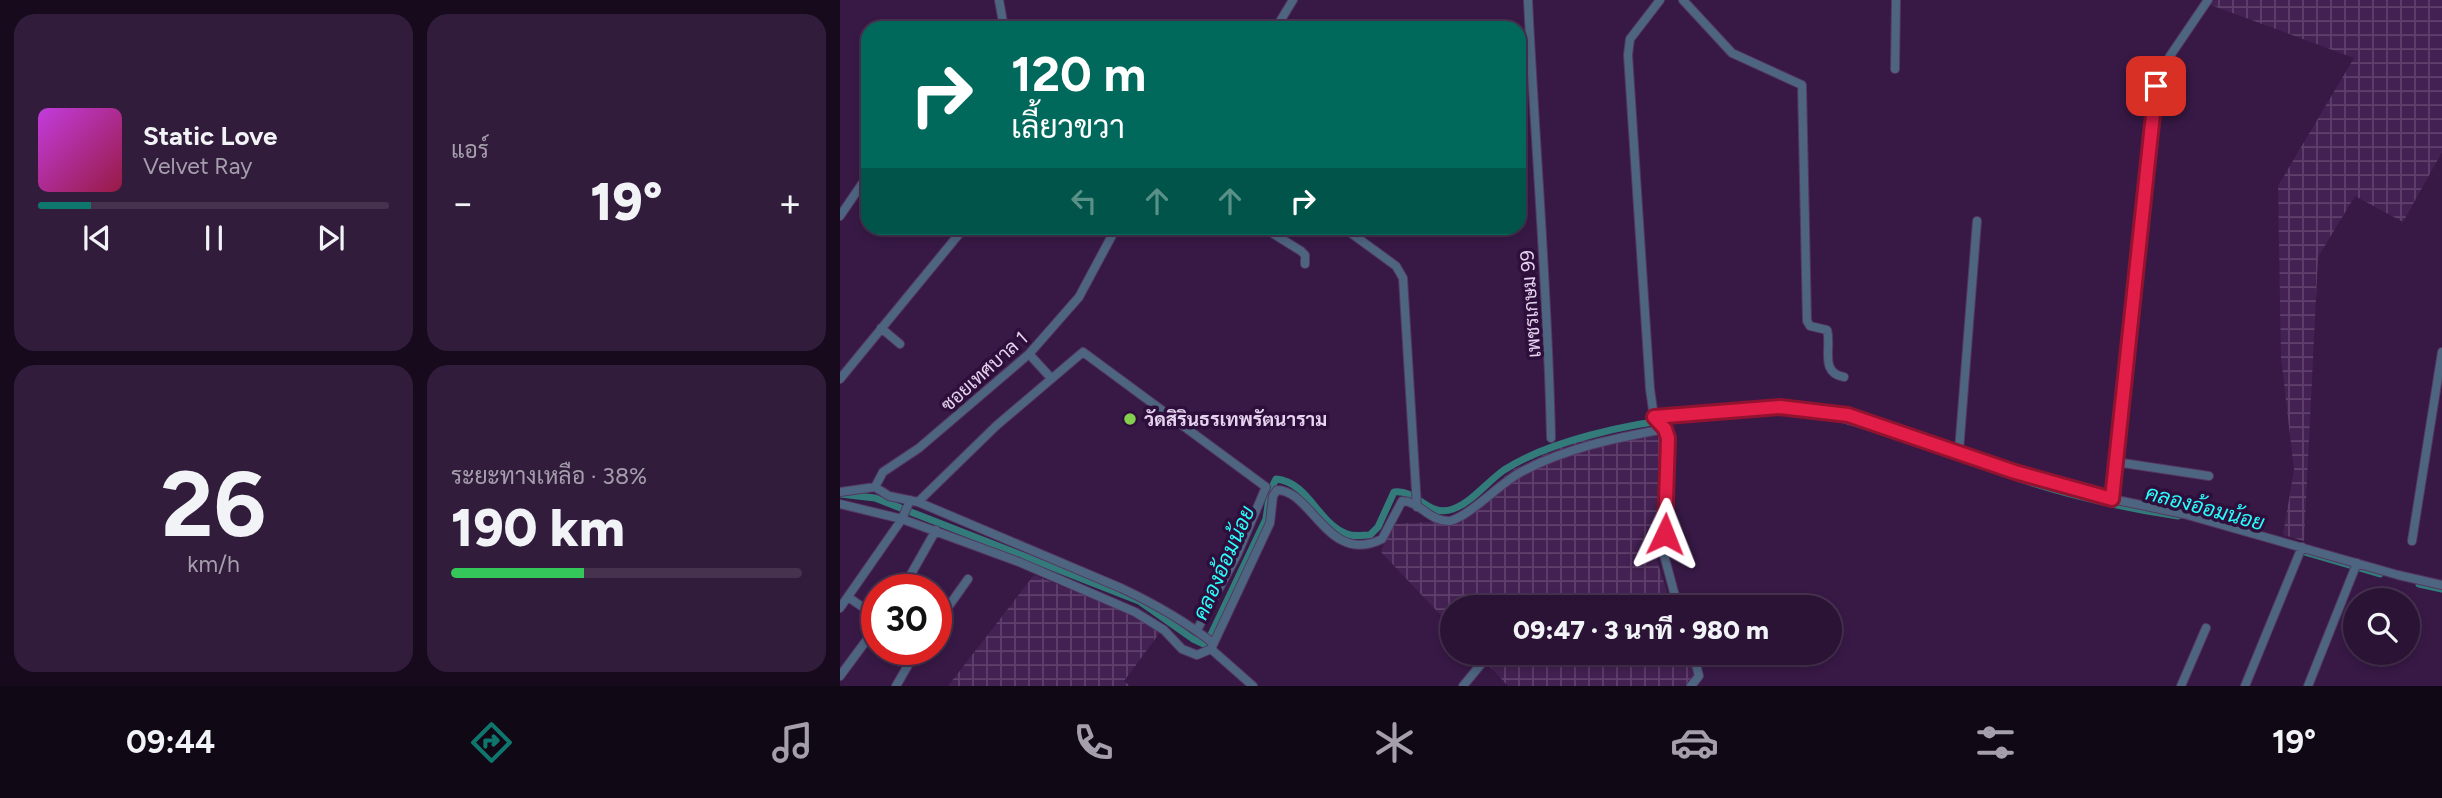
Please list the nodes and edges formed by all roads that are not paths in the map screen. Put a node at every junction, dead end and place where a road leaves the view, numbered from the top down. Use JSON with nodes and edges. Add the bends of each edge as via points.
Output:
{"nodes":[{"id":1,"x":999,"y":0,"type":"edge"},
{"id":2,"x":1293,"y":0,"type":"edge"},
{"id":3,"x":1528,"y":0,"type":"edge"},
{"id":4,"x":1660,"y":0,"type":"edge"},
{"id":5,"x":1683,"y":0,"type":"edge"},
{"id":6,"x":1896,"y":0,"type":"edge"},
{"id":7,"x":2208,"y":0,"type":"edge"},
{"id":8,"x":1002,"y":21,"type":"edge"},
{"id":9,"x":1280,"y":21,"type":"edge"},
{"id":10,"x":1895,"y":69,"type":"dead end"},
{"id":11,"x":861,"y":185,"type":"edge"},
{"id":12,"x":840,"y":216,"type":"edge"},
{"id":13,"x":1977,"y":221,"type":"dead end"},
{"id":14,"x":958,"y":235,"type":"edge"},
{"id":15,"x":1112,"y":235,"type":"edge"},
{"id":16,"x":1275,"y":235,"type":"edge"},
{"id":17,"x":1354,"y":235,"type":"edge"},
{"id":18,"x":1305,"y":264,"type":"dead end"},
{"id":19,"x":881,"y":328,"type":"junction"},
{"id":20,"x":900,"y":344,"type":"dead end"},
{"id":21,"x":2442,"y":352,"type":"edge"},
{"id":22,"x":1029,"y":354,"type":"junction"},
{"id":23,"x":1844,"y":377,"type":"dead end"},
{"id":24,"x":1051,"y":378,"type":"junction"},
{"id":25,"x":840,"y":379,"type":"edge"},
{"id":26,"x":1655,"y":419,"type":"junction"},
{"id":27,"x":1665,"y":428,"type":"junction"},
{"id":28,"x":1551,"y":438,"type":"dead end"},
{"id":29,"x":1959,"y":451,"type":"junction"},
{"id":30,"x":2116,"y":462,"type":"junction"},
{"id":31,"x":2209,"y":476,"type":"dead end"},
{"id":32,"x":840,"y":481,"type":"edge"},
{"id":33,"x":875,"y":486,"type":"junction"},
{"id":34,"x":842,"y":492,"type":"edge"},
{"id":35,"x":2112,"y":499,"type":"junction"},
{"id":36,"x":840,"y":504,"type":"edge"},
{"id":37,"x":1417,"y":506,"type":"junction"},
{"id":38,"x":908,"y":508,"type":"junction"},
{"id":39,"x":936,"y":530,"type":"junction"},
{"id":40,"x":2412,"y":541,"type":"dead end"},
{"id":41,"x":2301,"y":550,"type":"junction"},
{"id":42,"x":2356,"y":566,"type":"junction"},
{"id":43,"x":911,"y":574,"type":"edge"},
{"id":44,"x":968,"y":579,"type":"dead end"},
{"id":45,"x":2442,"y":585,"type":"edge"},
{"id":46,"x":1675,"y":595,"type":"edge"},
{"id":47,"x":848,"y":597,"type":"junction"},
{"id":48,"x":952,"y":602,"type":"edge"},
{"id":49,"x":861,"y":606,"type":"edge"},
{"id":50,"x":840,"y":608,"type":"edge"},
{"id":51,"x":2206,"y":628,"type":"dead end"},
{"id":52,"x":1200,"y":632,"type":"junction"},
{"id":53,"x":861,"y":648,"type":"edge"},
{"id":54,"x":1209,"y":648,"type":"junction"},
{"id":55,"x":907,"y":665,"type":"edge"},
{"id":56,"x":1480,"y":665,"type":"edge"},
{"id":57,"x":1696,"y":665,"type":"edge"},
{"id":58,"x":840,"y":676,"type":"edge"},
{"id":59,"x":896,"y":686,"type":"edge"},
{"id":60,"x":1253,"y":686,"type":"edge"},
{"id":61,"x":1463,"y":686,"type":"edge"},
{"id":62,"x":1691,"y":686,"type":"edge"},
{"id":63,"x":2181,"y":686,"type":"edge"},
{"id":64,"x":2245,"y":686,"type":"edge"},
{"id":65,"x":2308,"y":686,"type":"edge"}],
"edges":[{"from":1,"to":8,"type":"street"},
{"from":2,"to":9,"type":"street"},
{"from":3,"to":28,"type":"street","name":"เพชรเกษม 99","via":[[1537,197],[1549,329]]},
{"from":4,"to":26,"type":"street","via":[[1630,39],[1628,55]]},
{"from":5,"to":23,"type":"street","via":[[1732,53],[1802,85],[1807,321],[1827,330],[1828,368]]},
{"from":6,"to":10,"type":"street"},
{"from":7,"to":30,"type":"street","via":[[2170,56],[2156,86]]},
{"from":11,"to":12,"type":"street"},
{"from":13,"to":29,"type":"street"},
{"from":14,"to":19,"type":"street"},
{"from":15,"to":22,"type":"street","name":"ซอยเทศบาล 1","via":[[1079,297]]},
{"from":16,"to":18,"type":"street","via":[[1301,251]]},
{"from":17,"to":37,"type":"street","via":[[1396,266],[1403,278]]},
{"from":19,"to":20,"type":"street"},
{"from":19,"to":25,"type":"street"},
{"from":21,"to":40,"type":"street"},
{"from":22,"to":24,"type":"street"},
{"from":22,"to":33,"type":"street","name":"ซอยเทศบาล 1","via":[[919,448],[883,472]]},
{"from":24,"to":38,"type":"street"},
{"from":24,"to":52,"type":"street","via":[[1079,354],[1087,354],[1266,486]]},
{"from":26,"to":27,"type":"street"},
{"from":26,"to":29,"type":"street","via":[[1804,408],[1875,422]]},
{"from":27,"to":37,"type":"street","via":[[1592,444],[1540,464],[1503,484],[1457,519],[1435,520]]},
{"from":27,"to":46,"type":"street","via":[[1664,555]]},
{"from":29,"to":35,"type":"street","via":[[2007,470]]},
{"from":30,"to":31,"type":"street"},
{"from":30,"to":35,"type":"street"},
{"from":32,"to":34,"type":"street"},
{"from":33,"to":34,"type":"street"},
{"from":33,"to":38,"type":"street"},
{"from":35,"to":41,"type":"street","via":[[2184,514]]},
{"from":36,"to":38,"type":"street"},
{"from":37,"to":54,"type":"street","via":[[1402,501],[1382,538],[1353,543],[1335,537],[1299,502],[1277,490],[1270,523]]},
{"from":38,"to":39,"type":"street"},
{"from":38,"to":47,"type":"street"},
{"from":38,"to":52,"type":"street","via":[[1121,587]]},
{"from":39,"to":43,"type":"street"},
{"from":39,"to":54,"type":"street","via":[[1135,612],[1164,630],[1182,649]]},
{"from":41,"to":42,"type":"street"},
{"from":41,"to":64,"type":"street"},
{"from":42,"to":45,"type":"street"},
{"from":42,"to":65,"type":"street"},
{"from":44,"to":48,"type":"street"},
{"from":47,"to":49,"type":"street"},
{"from":47,"to":50,"type":"street"},
{"from":51,"to":63,"type":"street"},
{"from":52,"to":54,"type":"street"},
{"from":53,"to":58,"type":"street"},
{"from":54,"to":60,"type":"street"},
{"from":55,"to":59,"type":"street"},
{"from":56,"to":61,"type":"street"},
{"from":57,"to":62,"type":"street","via":[[1699,676]]}]}
